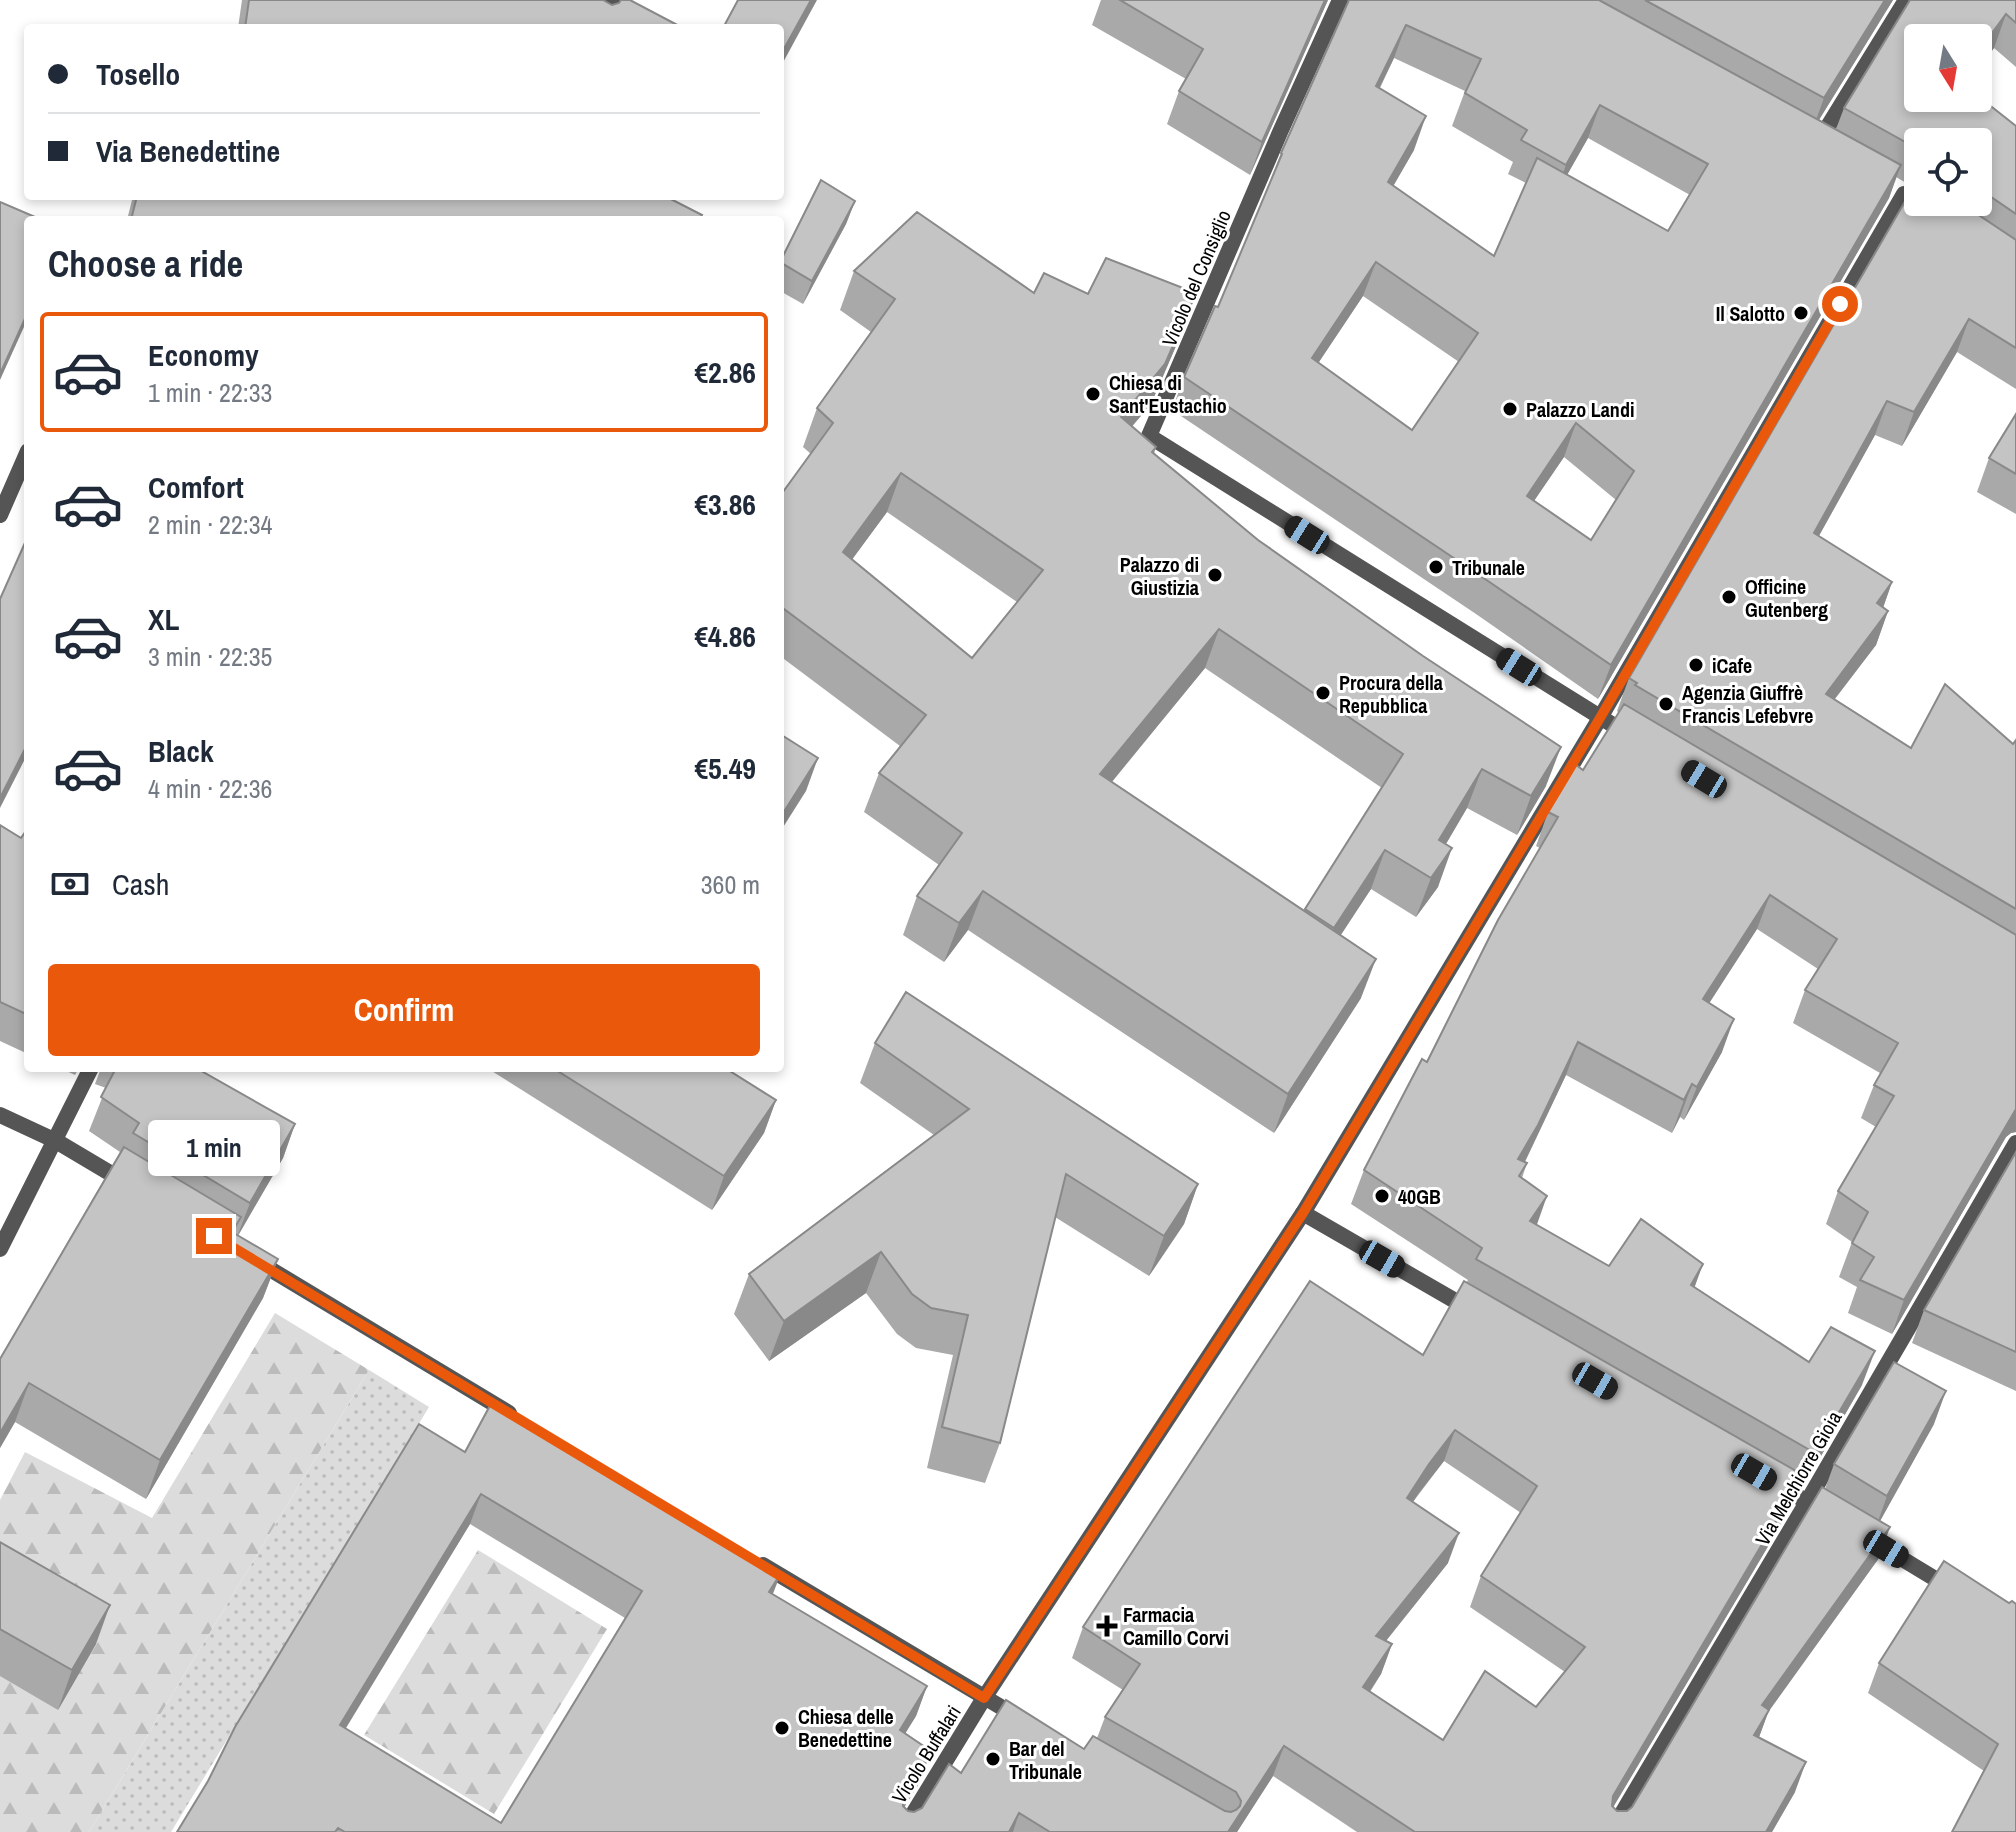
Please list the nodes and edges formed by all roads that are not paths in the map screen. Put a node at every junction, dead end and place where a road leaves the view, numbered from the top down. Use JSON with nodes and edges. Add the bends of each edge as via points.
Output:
{"nodes":[{"id":1,"x":614,"y":0,"type":"edge"},
{"id":2,"x":1340,"y":0,"type":"edge"},
{"id":3,"x":1906,"y":0,"type":"edge"},
{"id":4,"x":602,"y":24,"type":"edge"},
{"id":5,"x":1816,"y":145,"type":"edge"},
{"id":6,"x":1904,"y":194,"type":"edge"},
{"id":7,"x":24,"y":460,"type":"edge"},
{"id":8,"x":1,"y":509,"type":"edge"},
{"id":9,"x":1600,"y":718,"type":"junction"},
{"id":10,"x":1640,"y":742,"type":"edge"},
{"id":11,"x":89,"y":1072,"type":"edge"},
{"id":12,"x":0,"y":1115,"type":"edge"},
{"id":13,"x":56,"y":1141,"type":"junction"},
{"id":14,"x":2016,"y":1143,"type":"edge"},
{"id":15,"x":137,"y":1189,"type":"edge"},
{"id":16,"x":1303,"y":1213,"type":"junction"},
{"id":17,"x":0,"y":1249,"type":"edge"},
{"id":18,"x":245,"y":1254,"type":"edge"},
{"id":19,"x":1480,"y":1315,"type":"edge"},
{"id":20,"x":527,"y":1424,"type":"edge"},
{"id":21,"x":1766,"y":1479,"type":"edge"},
{"id":22,"x":1807,"y":1502,"type":"junction"},
{"id":23,"x":743,"y":1553,"type":"edge"},
{"id":24,"x":1964,"y":1595,"type":"edge"},
{"id":25,"x":984,"y":1698,"type":"junction"},
{"id":26,"x":1039,"y":1729,"type":"edge"},
{"id":27,"x":902,"y":1832,"type":"edge"},
{"id":28,"x":1611,"y":1832,"type":"edge"}],
"edges":[{"from":1,"to":4,"type":"street"},
{"from":2,"to":9,"type":"street","name":"Vicolo del Consiglio","via":[[1149,436]]},
{"from":3,"to":5,"type":"street"},
{"from":6,"to":9,"type":"street","name":"Vicolo Buffalari"},
{"from":7,"to":8,"type":"street"},
{"from":9,"to":10,"type":"street"},
{"from":9,"to":16,"type":"street","name":"Vicolo Buffalari"},
{"from":11,"to":13,"type":"street"},
{"from":12,"to":13,"type":"street"},
{"from":13,"to":15,"type":"street"},
{"from":13,"to":17,"type":"street"},
{"from":14,"to":22,"type":"street","name":"Via Melchiorre Gioia"},
{"from":16,"to":19,"type":"street"},
{"from":16,"to":25,"type":"street","name":"Vicolo Buffalari"},
{"from":18,"to":20,"type":"street"},
{"from":21,"to":22,"type":"street"},
{"from":22,"to":24,"type":"street"},
{"from":22,"to":28,"type":"street","name":"Via Melchiorre Gioia"},
{"from":23,"to":25,"type":"street"},
{"from":25,"to":26,"type":"street"},
{"from":25,"to":27,"type":"street","name":"Vicolo Buffalari"}]}
